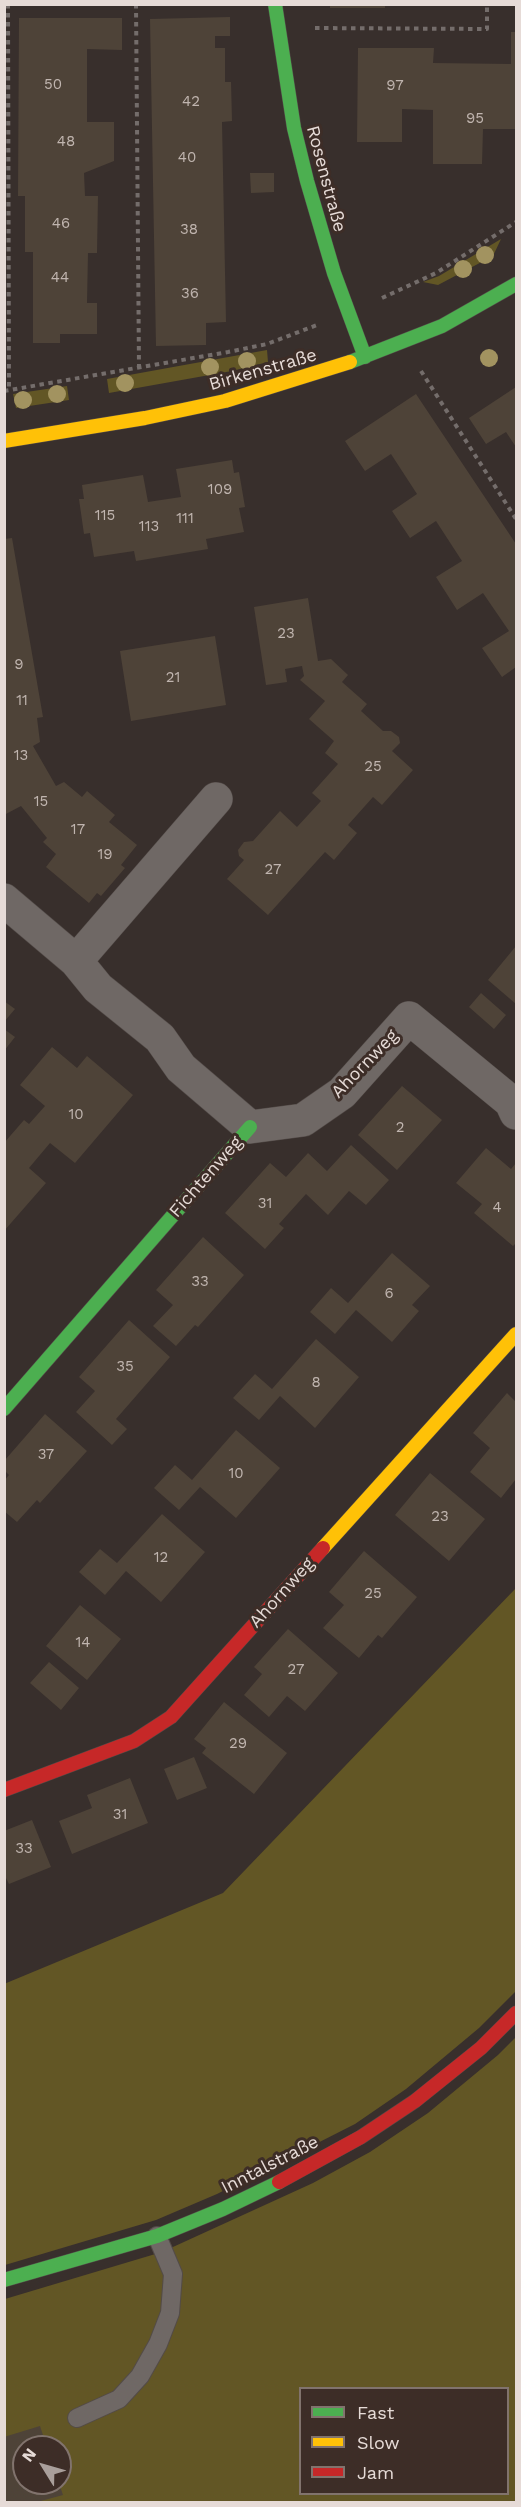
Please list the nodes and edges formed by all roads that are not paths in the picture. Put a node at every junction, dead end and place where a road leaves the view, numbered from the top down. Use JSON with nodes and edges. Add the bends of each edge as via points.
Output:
{"nodes":[{"id":1,"x":274,"y":4,"type":"edge"},
{"id":2,"x":516,"y":284,"type":"edge"},
{"id":3,"x":365,"y":357,"type":"junction"},
{"id":4,"x":4,"y":441,"type":"edge"},
{"id":5,"x":216,"y":799,"type":"dead end"},
{"id":6,"x":4,"y":900,"type":"edge"},
{"id":7,"x":76,"y":961,"type":"junction"},
{"id":8,"x":516,"y":1113,"type":"edge"},
{"id":9,"x":250,"y":1127,"type":"junction"},
{"id":10,"x":516,"y":1334,"type":"edge"},
{"id":11,"x":4,"y":1409,"type":"edge"},
{"id":12,"x":4,"y":1790,"type":"edge"},
{"id":13,"x":516,"y":2013,"type":"edge"},
{"id":14,"x":158,"y":2236,"type":"junction"},
{"id":15,"x":4,"y":2280,"type":"edge"},
{"id":16,"x":77,"y":2418,"type":"dead end"}],
"edges":[{"from":1,"to":3,"type":"street","name":"Rosenstraße","via":[[294,128],[307,181],[328,255]]},
{"from":2,"to":3,"type":"street","name":"Birkenstraße","via":[[442,326]]},
{"from":3,"to":4,"type":"street","name":"Birkenstraße","via":[[225,401]]},
{"from":5,"to":7,"type":"street"},
{"from":6,"to":7,"type":"street","name":"Fichtenweg"},
{"from":7,"to":9,"type":"street","name":"Fichtenweg","via":[[98,988],[160,1038],[181,1068]]},
{"from":8,"to":9,"type":"street","name":"Ahornweg","via":[[511,1102],[409,1018],[342,1093],[303,1120]]},
{"from":9,"to":11,"type":"street","name":"Fichtenweg"},
{"from":10,"to":12,"type":"street","name":"Ahornweg","via":[[171,1717],[134,1741]]},
{"from":13,"to":14,"type":"street","name":"Inntalstraße","via":[[481,2048],[415,2102],[361,2138],[233,2204]]},
{"from":14,"to":15,"type":"street","name":"Inntalstraße"},
{"from":14,"to":16,"type":"lane","via":[[172,2274],[170,2313],[158,2344],[140,2376],[119,2399]]}]}
